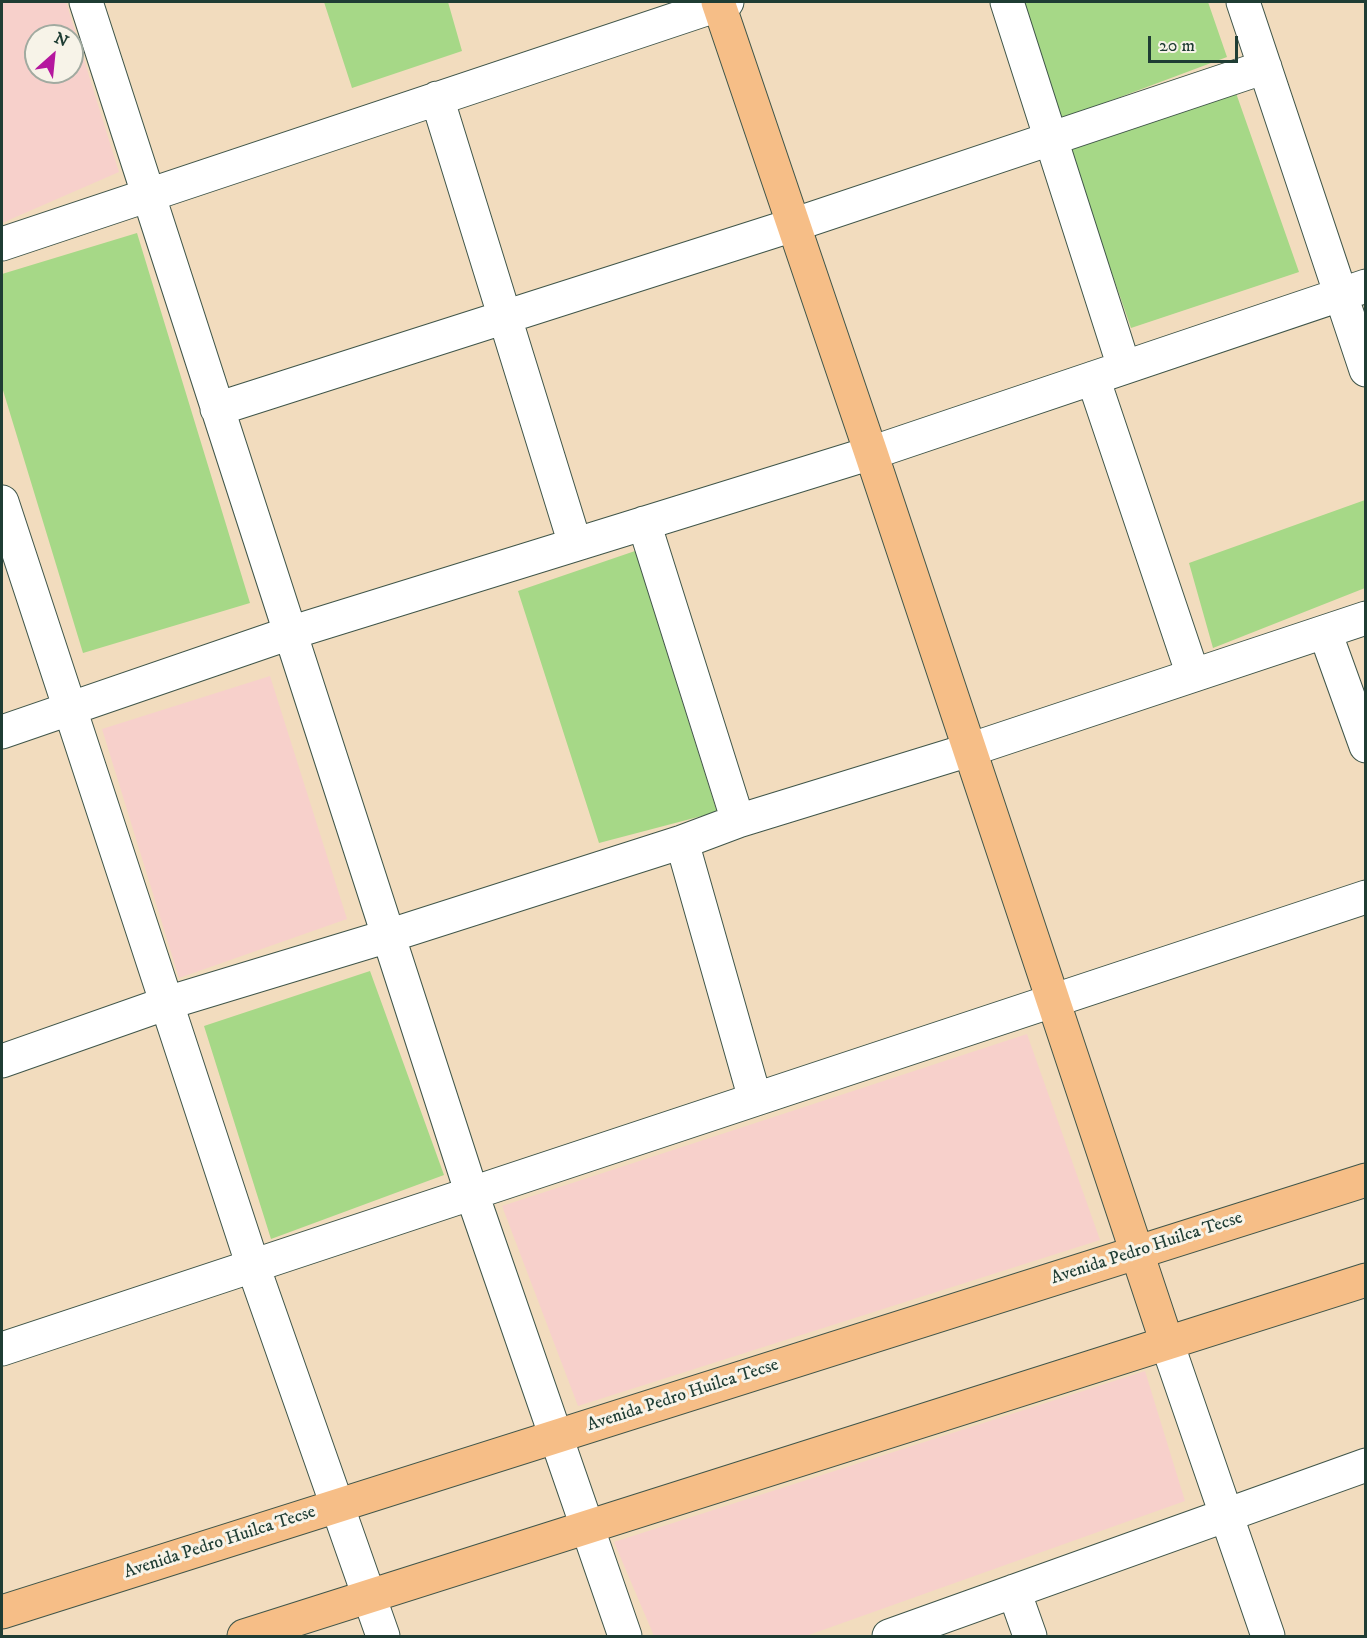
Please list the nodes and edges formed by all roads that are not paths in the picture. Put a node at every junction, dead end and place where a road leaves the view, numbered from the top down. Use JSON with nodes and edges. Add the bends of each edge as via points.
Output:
{"nodes":[{"id":1,"x":86,"y":2,"type":"edge"},
{"id":2,"x":721,"y":2,"type":"edge"},
{"id":3,"x":1007,"y":2,"type":"edge"},
{"id":4,"x":1243,"y":2,"type":"edge"},
{"id":5,"x":1265,"y":68,"type":"junction"},
{"id":6,"x":437,"y":98,"type":"junction"},
{"id":7,"x":1051,"y":140,"type":"junction"},
{"id":8,"x":148,"y":194,"type":"junction"},
{"id":9,"x":793,"y":225,"type":"junction"},
{"id":10,"x":2,"y":244,"type":"edge"},
{"id":11,"x":1352,"y":290,"type":"edge"},
{"id":12,"x":505,"y":317,"type":"junction"},
{"id":13,"x":1124,"y":368,"type":"junction"},
{"id":14,"x":1365,"y":369,"type":"edge"},
{"id":15,"x":1093,"y":378,"type":"junction"},
{"id":16,"x":217,"y":409,"type":"junction"},
{"id":17,"x":871,"y":453,"type":"junction"},
{"id":18,"x":2,"y":502,"type":"edge"},
{"id":19,"x":644,"y":523,"type":"junction"},
{"id":20,"x":575,"y":544,"type":"junction"},
{"id":21,"x":1365,"y":618,"type":"edge"},
{"id":22,"x":1324,"y":632,"type":"junction"},
{"id":23,"x":290,"y":633,"type":"junction"},
{"id":24,"x":1193,"y":675,"type":"junction"},
{"id":25,"x":69,"y":708,"type":"junction"},
{"id":26,"x":2,"y":732,"type":"edge"},
{"id":27,"x":1365,"y":746,"type":"edge"},
{"id":28,"x":969,"y":750,"type":"junction"},
{"id":29,"x":738,"y":821,"type":"junction"},
{"id":30,"x":682,"y":842,"type":"junction"},
{"id":31,"x":1365,"y":897,"type":"edge"},
{"id":32,"x":388,"y":936,"type":"junction"},
{"id":33,"x":1052,"y":1001,"type":"junction"},
{"id":34,"x":167,"y":1004,"type":"junction"},
{"id":35,"x":2,"y":1061,"type":"edge"},
{"id":36,"x":755,"y":1099,"type":"junction"},
{"id":37,"x":1365,"y":1180,"type":"edge"},
{"id":38,"x":472,"y":1194,"type":"junction"},
{"id":39,"x":1137,"y":1253,"type":"junction"},
{"id":40,"x":253,"y":1266,"type":"junction"},
{"id":41,"x":1365,"y":1280,"type":"edge"},
{"id":42,"x":1167,"y":1343,"type":"junction"},
{"id":43,"x":2,"y":1349,"type":"edge"},
{"id":44,"x":556,"y":1436,"type":"junction"},
{"id":45,"x":1365,"y":1465,"type":"edge"},
{"id":46,"x":337,"y":1506,"type":"junction"},
{"id":47,"x":1225,"y":1515,"type":"junction"},
{"id":48,"x":587,"y":1527,"type":"junction"},
{"id":49,"x":1014,"y":1591,"type":"junction"},
{"id":50,"x":369,"y":1597,"type":"junction"},
{"id":51,"x":2,"y":1612,"type":"edge"},
{"id":52,"x":244,"y":1636,"type":"edge"},
{"id":53,"x":383,"y":1636,"type":"edge"},
{"id":54,"x":625,"y":1636,"type":"edge"},
{"id":55,"x":889,"y":1636,"type":"edge"},
{"id":56,"x":1030,"y":1636,"type":"edge"},
{"id":57,"x":1268,"y":1636,"type":"edge"}],
"edges":[{"from":1,"to":8,"type":"street"},
{"from":2,"to":6,"type":"street"},
{"from":2,"to":9,"type":"main road"},
{"from":3,"to":7,"type":"street"},
{"from":4,"to":5,"type":"street"},
{"from":5,"to":7,"type":"street"},
{"from":5,"to":11,"type":"street"},
{"from":6,"to":8,"type":"street"},
{"from":6,"to":12,"type":"street"},
{"from":7,"to":9,"type":"street"},
{"from":7,"to":13,"type":"street"},
{"from":8,"to":10,"type":"street"},
{"from":8,"to":16,"type":"street"},
{"from":9,"to":12,"type":"street"},
{"from":9,"to":17,"type":"main road"},
{"from":11,"to":13,"type":"street"},
{"from":11,"to":14,"type":"street"},
{"from":12,"to":16,"type":"street"},
{"from":12,"to":20,"type":"street"},
{"from":13,"to":15,"type":"street"},
{"from":15,"to":17,"type":"street"},
{"from":15,"to":24,"type":"street"},
{"from":16,"to":23,"type":"street"},
{"from":17,"to":19,"type":"street"},
{"from":17,"to":28,"type":"main road"},
{"from":18,"to":25,"type":"street"},
{"from":19,"to":20,"type":"street"},
{"from":19,"to":29,"type":"street"},
{"from":20,"to":23,"type":"street"},
{"from":21,"to":22,"type":"street"},
{"from":22,"to":24,"type":"street"},
{"from":22,"to":27,"type":"street"},
{"from":23,"to":25,"type":"street"},
{"from":23,"to":32,"type":"street"},
{"from":24,"to":28,"type":"street"},
{"from":25,"to":26,"type":"street"},
{"from":25,"to":34,"type":"street"},
{"from":28,"to":29,"type":"street"},
{"from":28,"to":33,"type":"main road"},
{"from":29,"to":30,"type":"street"},
{"from":30,"to":32,"type":"street"},
{"from":30,"to":36,"type":"street"},
{"from":31,"to":33,"type":"street"},
{"from":32,"to":34,"type":"street"},
{"from":32,"to":38,"type":"street"},
{"from":33,"to":36,"type":"street"},
{"from":33,"to":39,"type":"main road"},
{"from":34,"to":35,"type":"street"},
{"from":34,"to":40,"type":"street"},
{"from":36,"to":38,"type":"street"},
{"from":37,"to":39,"type":"main road","name":"Avenida Pedro Huilca Tecse"},
{"from":38,"to":40,"type":"street"},
{"from":38,"to":44,"type":"street"},
{"from":39,"to":42,"type":"main road"},
{"from":39,"to":44,"type":"main road","name":"Avenida Pedro Huilca Tecse"},
{"from":40,"to":43,"type":"street"},
{"from":40,"to":46,"type":"street"},
{"from":41,"to":42,"type":"main road"},
{"from":42,"to":47,"type":"street"},
{"from":42,"to":48,"type":"main road"},
{"from":44,"to":46,"type":"main road","name":"Avenida Pedro Huilca Tecse"},
{"from":44,"to":48,"type":"street"},
{"from":45,"to":47,"type":"street"},
{"from":46,"to":50,"type":"street"},
{"from":46,"to":51,"type":"main road","name":"Avenida Pedro Huilca Tecse"},
{"from":47,"to":49,"type":"street"},
{"from":47,"to":57,"type":"street"},
{"from":48,"to":50,"type":"main road"},
{"from":48,"to":54,"type":"street"},
{"from":49,"to":55,"type":"street"},
{"from":49,"to":56,"type":"street"},
{"from":50,"to":52,"type":"main road"},
{"from":50,"to":53,"type":"street"}]}
